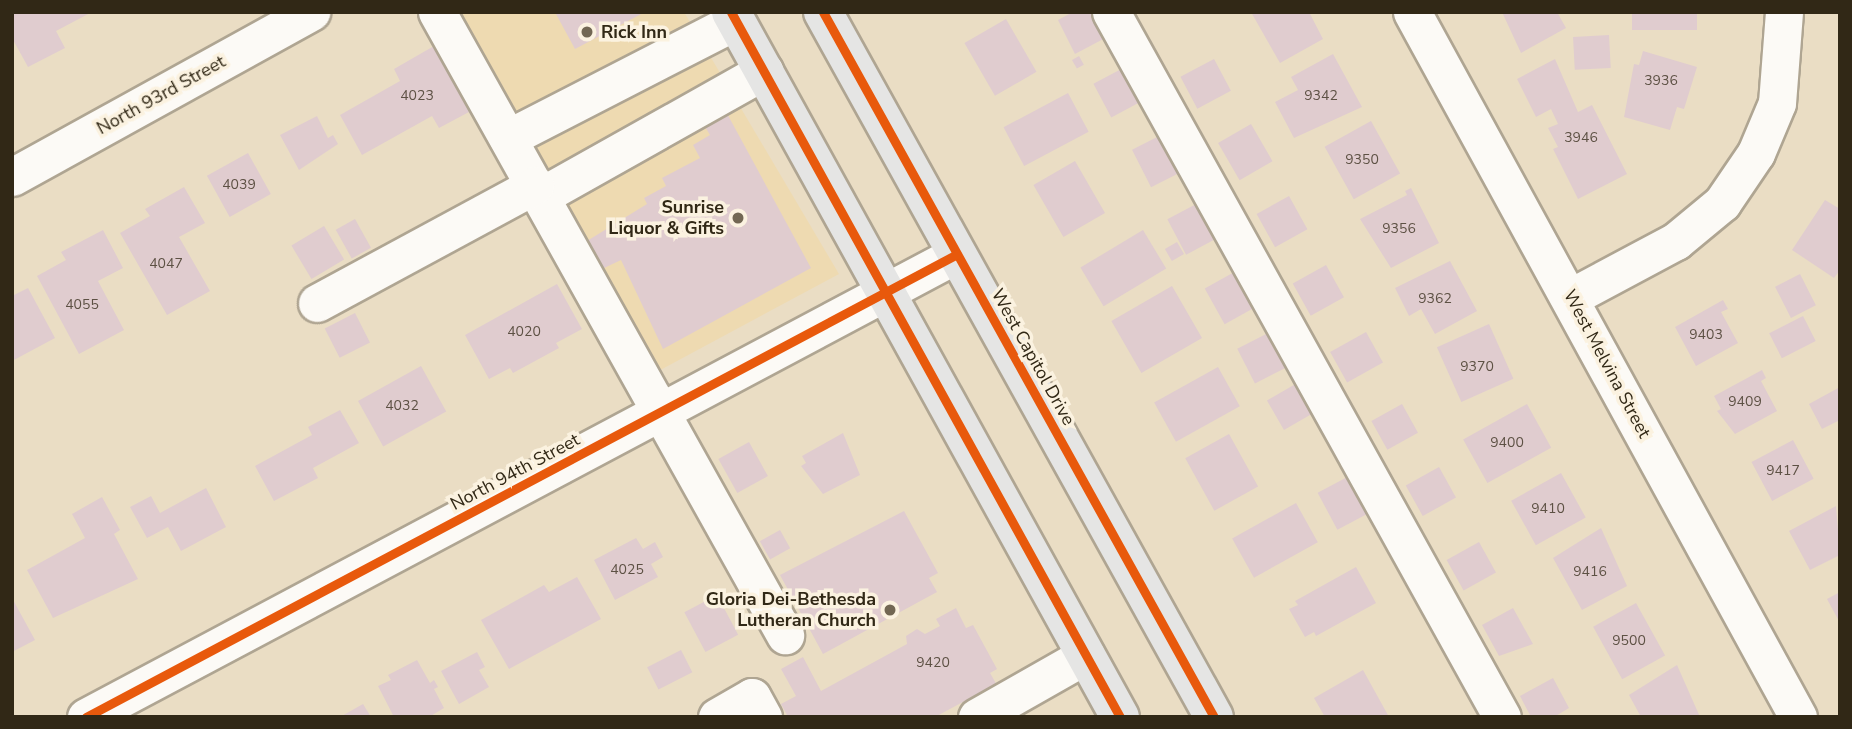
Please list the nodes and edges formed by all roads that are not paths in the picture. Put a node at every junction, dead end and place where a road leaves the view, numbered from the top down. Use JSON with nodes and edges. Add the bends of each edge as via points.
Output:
{"nodes":[{"id":1,"x":310,"y":12,"type":"edge"},
{"id":2,"x":437,"y":12,"type":"edge"},
{"id":3,"x":823,"y":12,"type":"edge"},
{"id":4,"x":1111,"y":12,"type":"edge"},
{"id":5,"x":1412,"y":12,"type":"edge"},
{"id":6,"x":1784,"y":12,"type":"edge"},
{"id":7,"x":734,"y":16,"type":"edge"},
{"id":8,"x":764,"y":71,"type":"junction"},
{"id":9,"x":508,"y":138,"type":"junction"},
{"id":10,"x":12,"y":177,"type":"edge"},
{"id":11,"x":538,"y":190,"type":"junction"},
{"id":12,"x":957,"y":254,"type":"junction"},
{"id":13,"x":886,"y":292,"type":"junction"},
{"id":14,"x":1571,"y":297,"type":"junction"},
{"id":15,"x":317,"y":303,"type":"dead end"},
{"id":16,"x":663,"y":411,"type":"junction"},
{"id":17,"x":785,"y":635,"type":"dead end"},
{"id":18,"x":1086,"y":655,"type":"junction"},
{"id":19,"x":86,"y":717,"type":"edge"},
{"id":20,"x":717,"y":717,"type":"edge"},
{"id":21,"x":763,"y":717,"type":"edge"},
{"id":22,"x":977,"y":717,"type":"edge"},
{"id":23,"x":1120,"y":717,"type":"edge"},
{"id":24,"x":1214,"y":717,"type":"edge"},
{"id":25,"x":1502,"y":717,"type":"edge"},
{"id":26,"x":1798,"y":717,"type":"edge"}],
"edges":[{"from":1,"to":10,"type":"street","name":"North 93rd Street"},
{"from":2,"to":9,"type":"street"},
{"from":3,"to":12,"type":"main road","name":"West Capitol Drive"},
{"from":4,"to":25,"type":"street"},
{"from":5,"to":14,"type":"street","name":"West Melvina Street"},
{"from":6,"to":14,"type":"street","via":[[1777,103],[1756,153],[1722,203],[1676,241]]},
{"from":7,"to":8,"type":"main road"},
{"from":7,"to":9,"type":"street"},
{"from":8,"to":11,"type":"street"},
{"from":8,"to":13,"type":"main road"},
{"from":9,"to":11,"type":"street"},
{"from":11,"to":15,"type":"street"},
{"from":11,"to":16,"type":"street"},
{"from":12,"to":13,"type":"street","name":"North 94th Street"},
{"from":12,"to":24,"type":"main road","name":"West Capitol Drive"},
{"from":13,"to":16,"type":"street","name":"North 94th Street"},
{"from":13,"to":18,"type":"main road"},
{"from":14,"to":26,"type":"street","name":"West Melvina Street"},
{"from":16,"to":17,"type":"street"},
{"from":16,"to":19,"type":"street","name":"North 94th Street"},
{"from":18,"to":22,"type":"street"},
{"from":18,"to":23,"type":"main road"},
{"from":20,"to":21,"type":"street","via":[[752,697]]}]}
